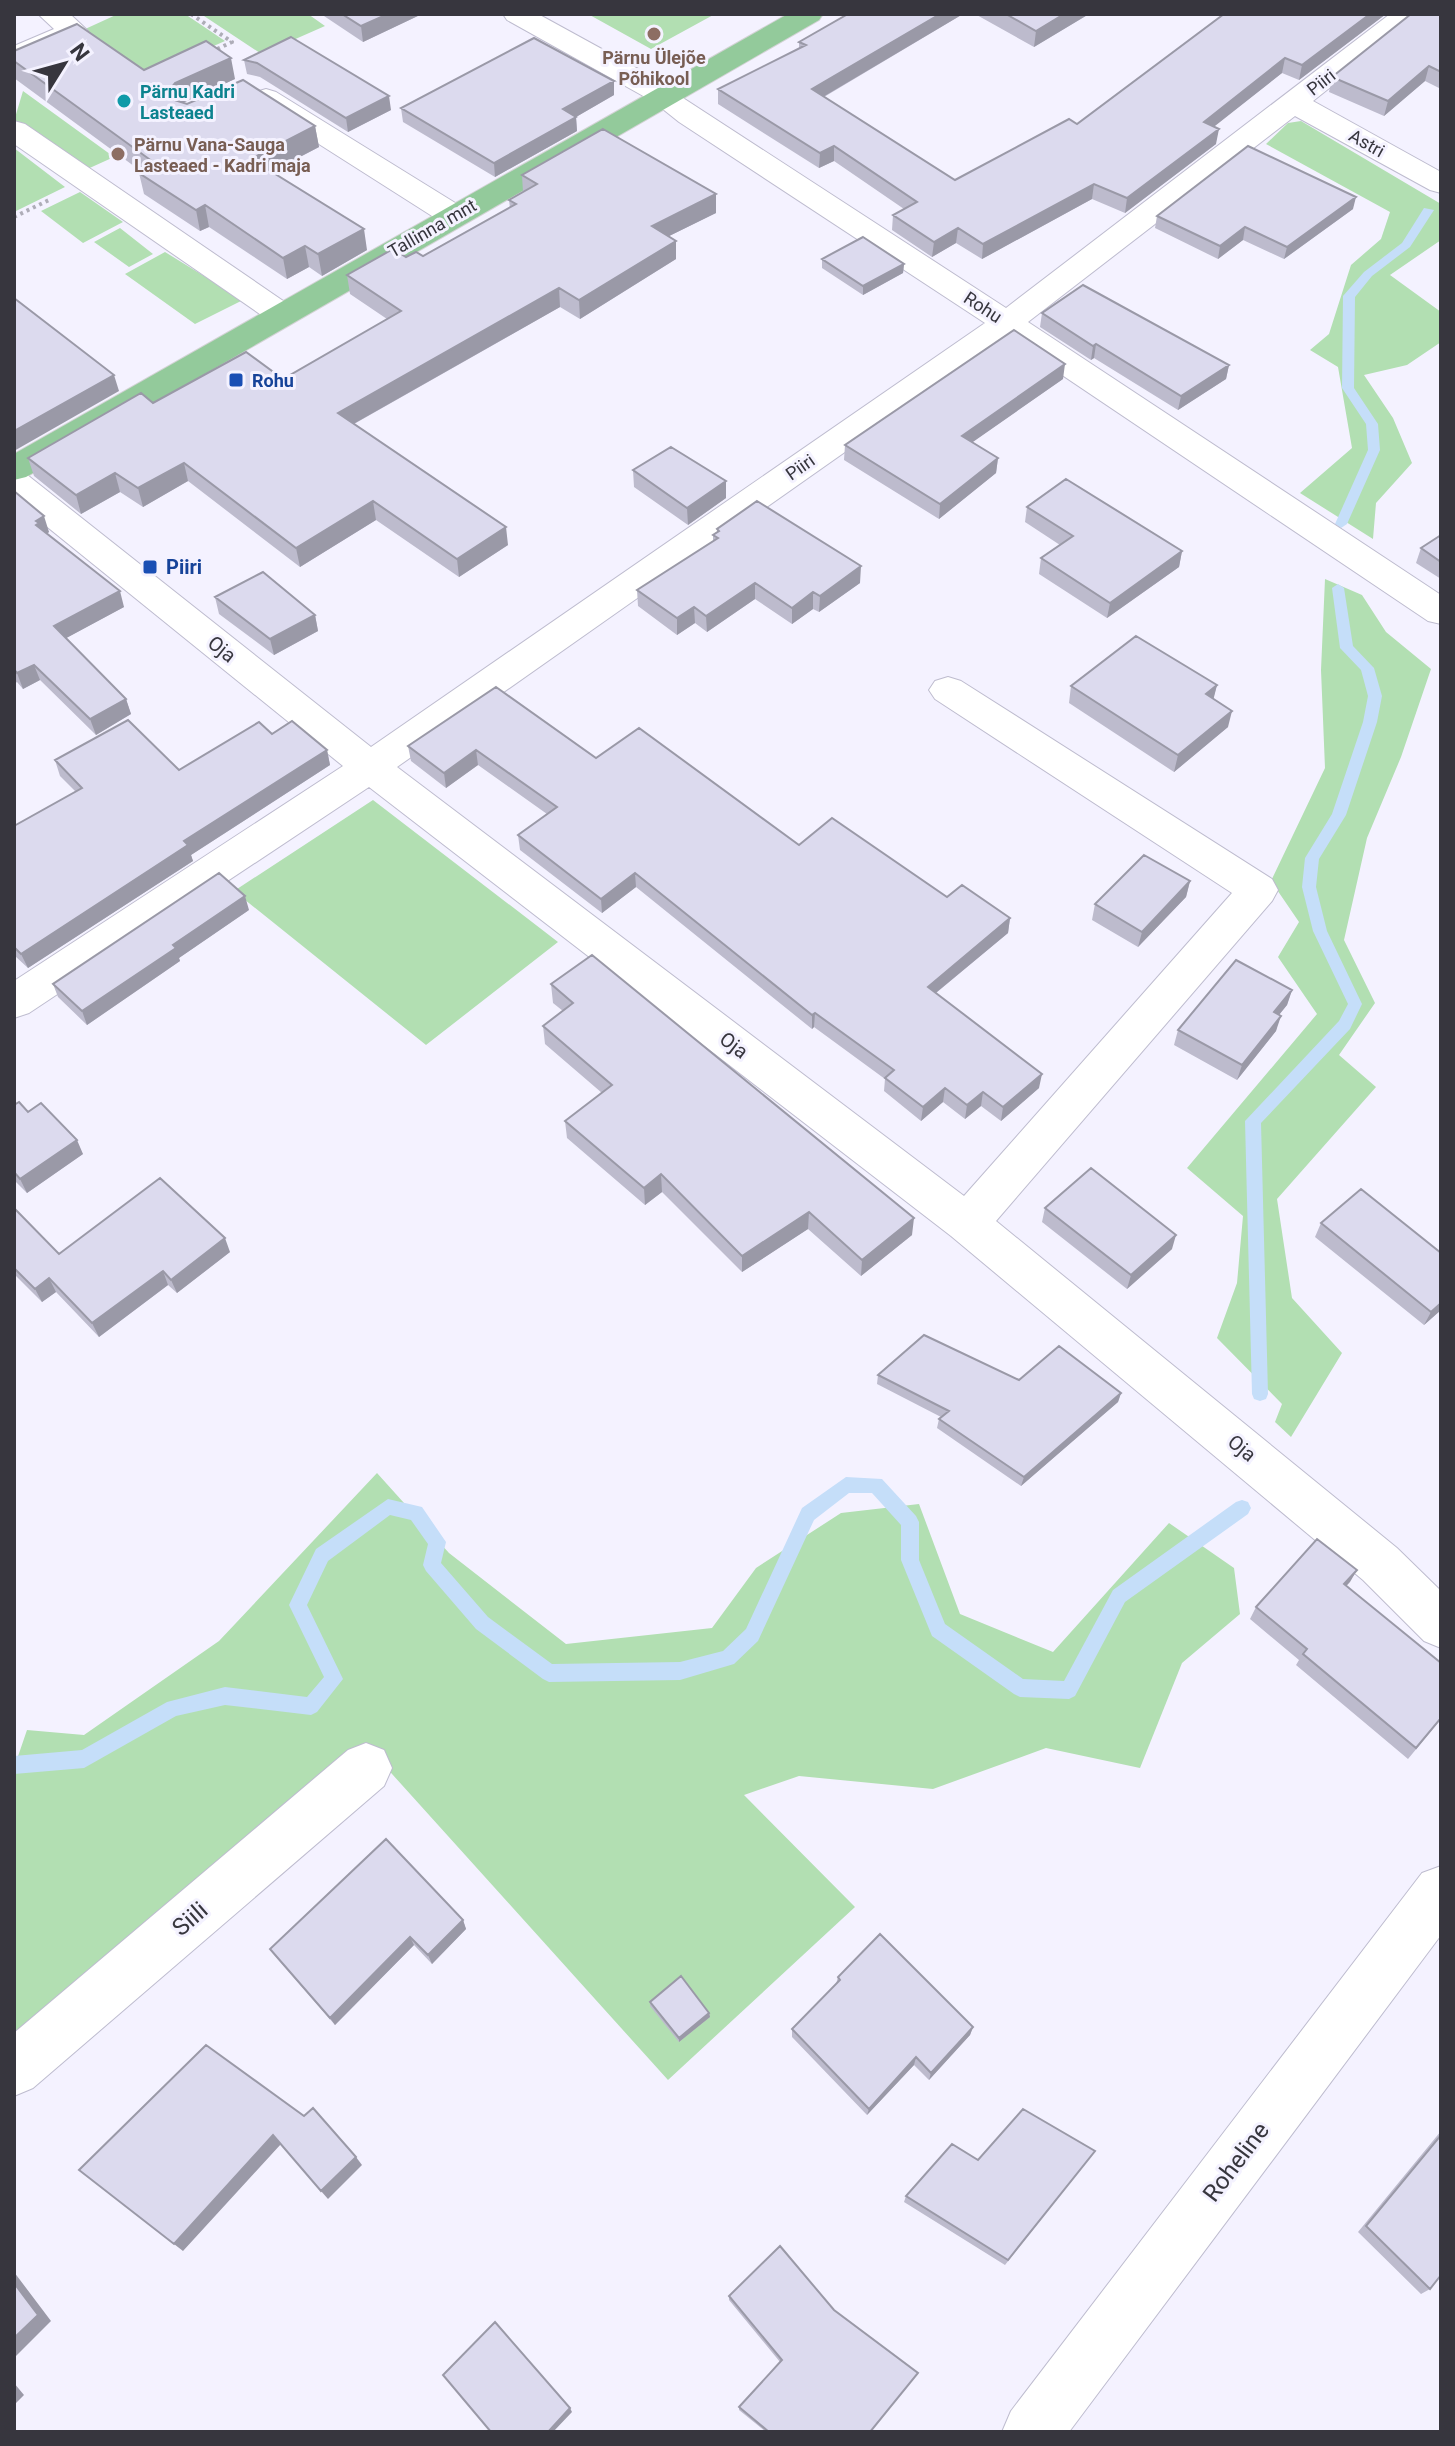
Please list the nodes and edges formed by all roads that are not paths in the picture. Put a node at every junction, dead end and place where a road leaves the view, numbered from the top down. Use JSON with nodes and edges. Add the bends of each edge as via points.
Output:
{"nodes":[{"id":1,"x":517,"y":14,"type":"edge"},
{"id":2,"x":809,"y":14,"type":"edge"},
{"id":3,"x":1408,"y":14,"type":"edge"},
{"id":4,"x":38,"y":16,"type":"edge"},
{"id":5,"x":14,"y":57,"type":"edge"},
{"id":6,"x":241,"y":89,"type":"edge"},
{"id":7,"x":664,"y":96,"type":"junction"},
{"id":8,"x":1294,"y":103,"type":"junction"},
{"id":9,"x":14,"y":130,"type":"edge"},
{"id":10,"x":1441,"y":184,"type":"edge"},
{"id":11,"x":454,"y":216,"type":"junction"},
{"id":12,"x":281,"y":314,"type":"junction"},
{"id":13,"x":1007,"y":323,"type":"junction"},
{"id":14,"x":14,"y":469,"type":"edge"},
{"id":15,"x":14,"y":482,"type":"edge"},
{"id":16,"x":1441,"y":612,"type":"edge"},
{"id":17,"x":948,"y":690,"type":"dead end"},
{"id":18,"x":370,"y":767,"type":"junction"},
{"id":19,"x":14,"y":1002,"type":"edge"},
{"id":20,"x":967,"y":1223,"type":"junction"},
{"id":21,"x":1441,"y":1625,"type":"edge"},
{"id":22,"x":366,"y":1768,"type":"dead end"},
{"id":23,"x":1441,"y":1892,"type":"edge"},
{"id":24,"x":14,"y":2069,"type":"edge"},
{"id":25,"x":1032,"y":2432,"type":"edge"}],
"edges":[{"from":1,"to":7,"type":"street","name":"Rohu"},
{"from":2,"to":7,"type":"main road","name":"Tallinna mnt"},
{"from":3,"to":8,"type":"street","name":"Piiri"},
{"from":4,"to":5,"type":"street","via":[[74,31]]},
{"from":6,"to":11,"type":"street"},
{"from":7,"to":11,"type":"main road","name":"Tallinna mnt"},
{"from":7,"to":13,"type":"street","name":"Rohu"},
{"from":8,"to":10,"type":"street","name":"Astri"},
{"from":8,"to":13,"type":"street","name":"Piiri"},
{"from":9,"to":12,"type":"street"},
{"from":11,"to":12,"type":"main road","name":"Tallinna mnt"},
{"from":12,"to":14,"type":"main road","name":"Tallinna mnt"},
{"from":13,"to":16,"type":"street","name":"Rohu"},
{"from":13,"to":18,"type":"street","name":"Piiri"},
{"from":15,"to":18,"type":"street","name":"Oja"},
{"from":17,"to":20,"type":"street","via":[[1258,890]]},
{"from":18,"to":19,"type":"street","name":"Piiri"},
{"from":18,"to":20,"type":"street","name":"Oja"},
{"from":20,"to":21,"type":"street","name":"Oja","via":[[1380,1564]]},
{"from":22,"to":24,"type":"street","name":"Siili"},
{"from":23,"to":25,"type":"street","name":"Roheline"}]}
